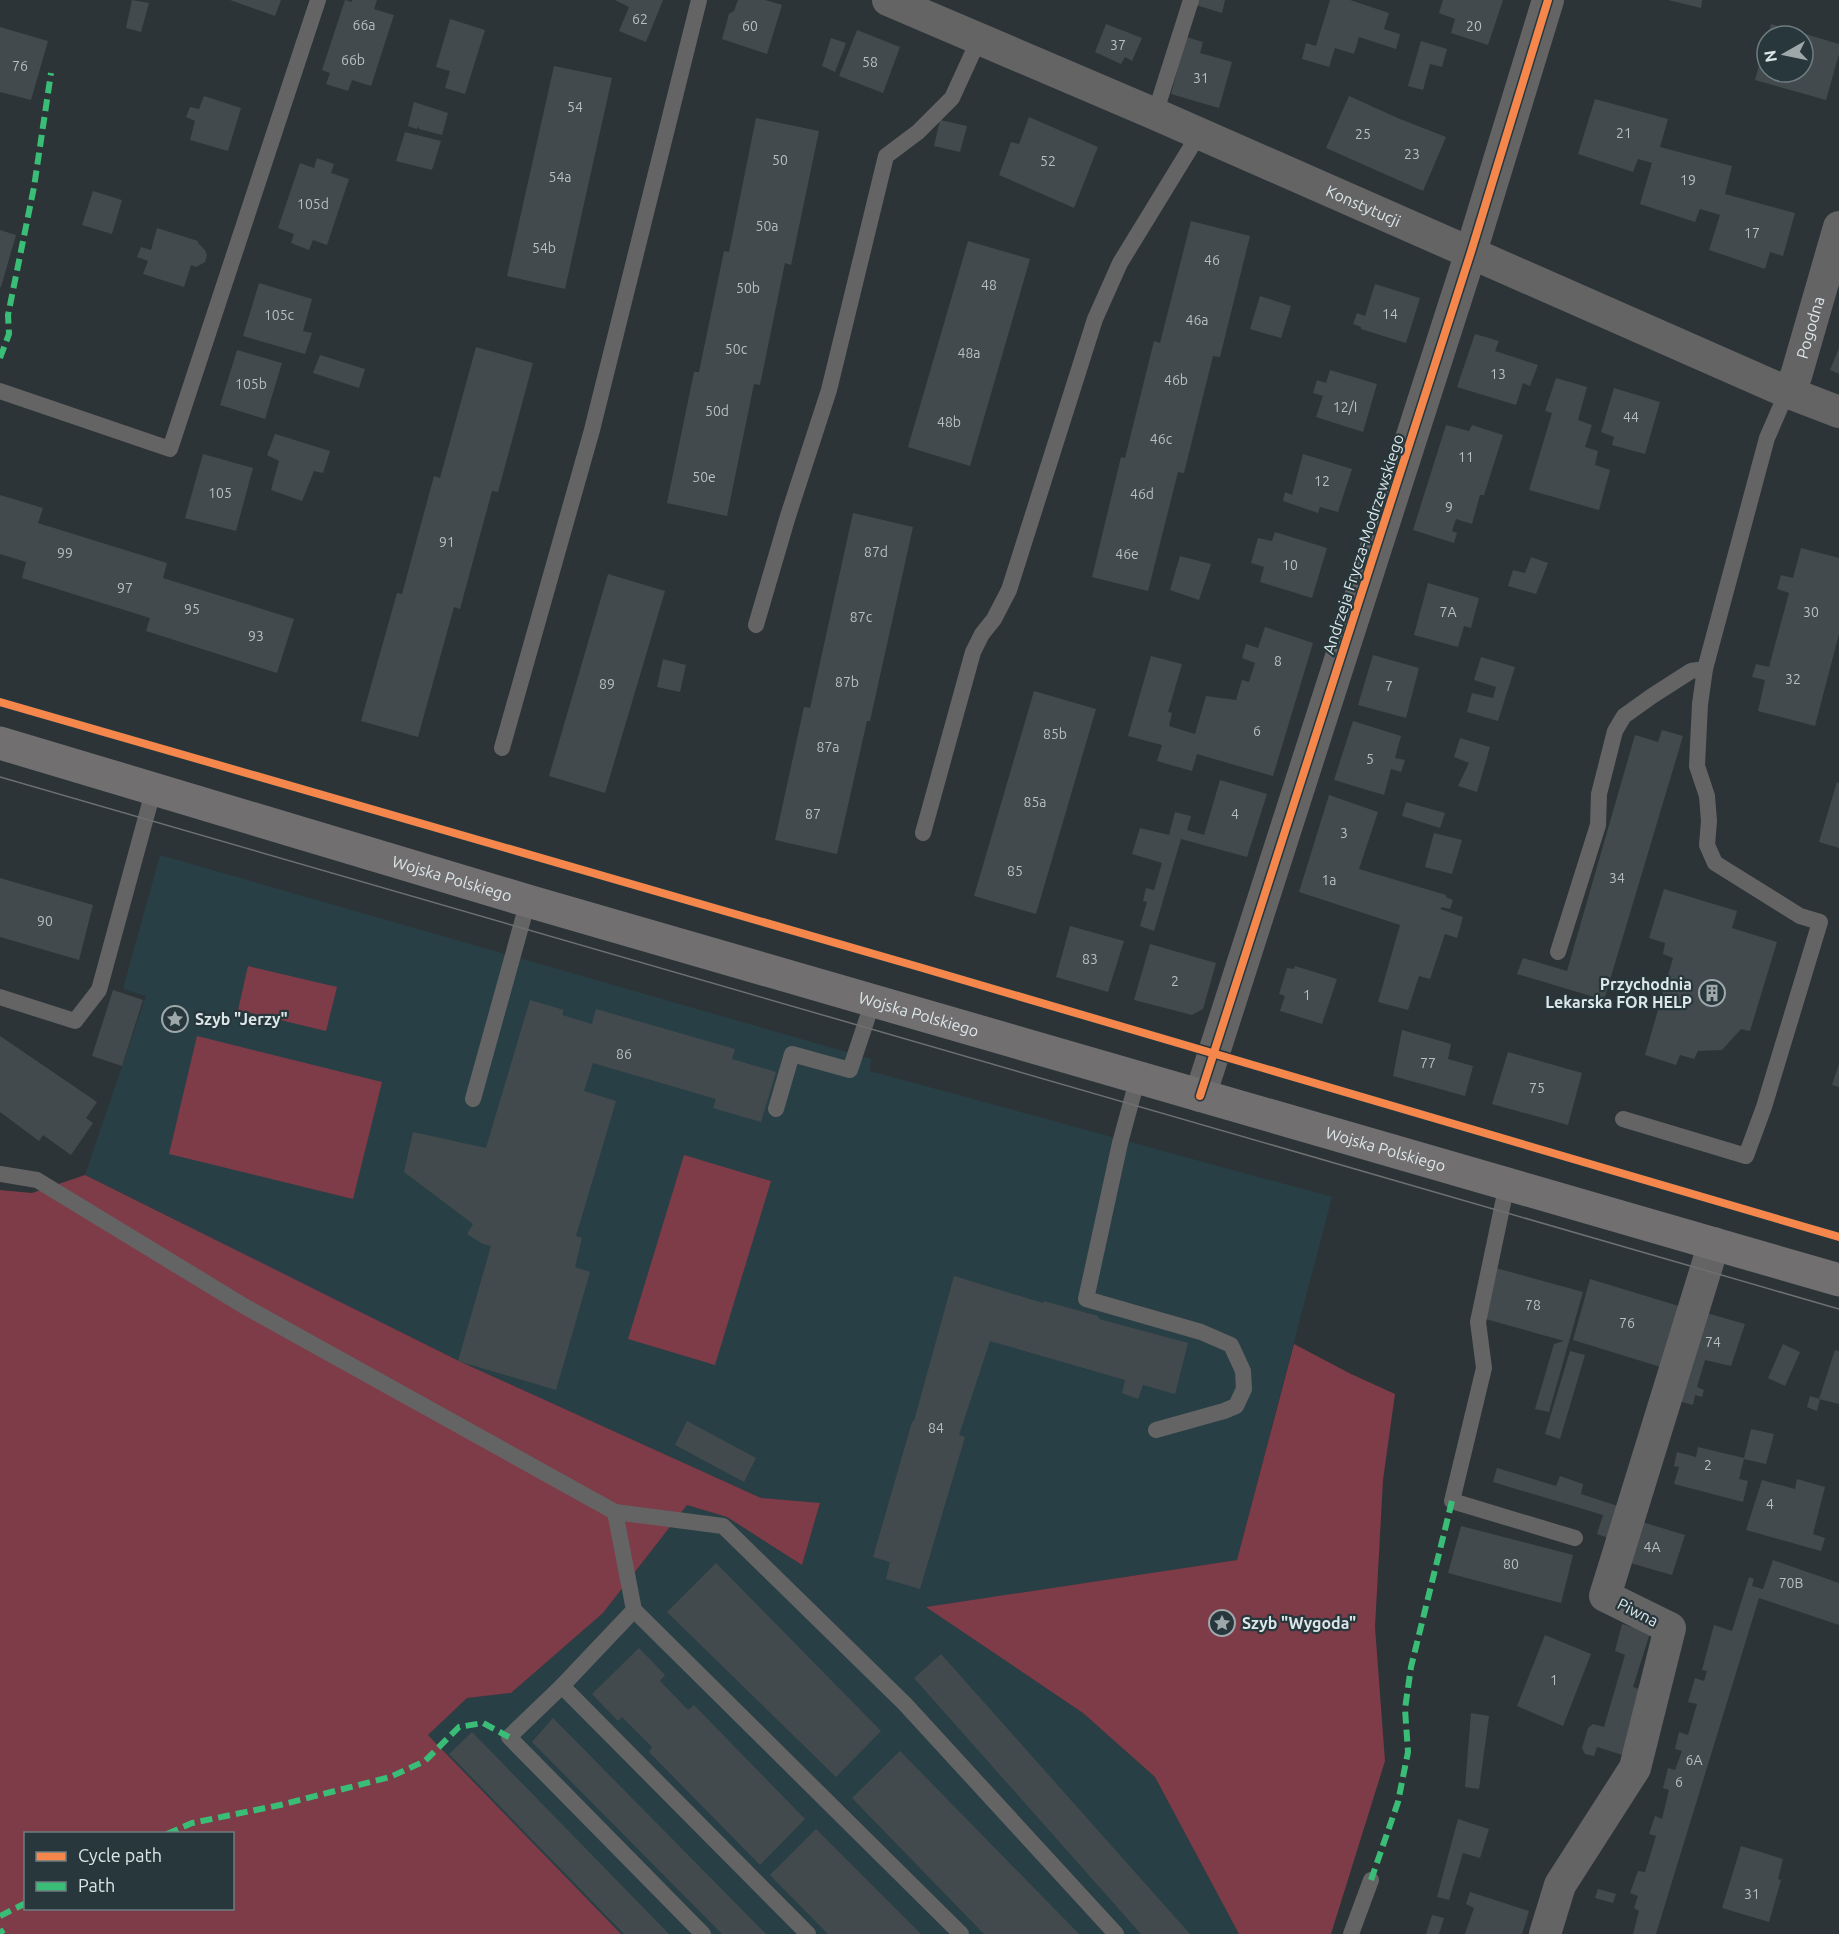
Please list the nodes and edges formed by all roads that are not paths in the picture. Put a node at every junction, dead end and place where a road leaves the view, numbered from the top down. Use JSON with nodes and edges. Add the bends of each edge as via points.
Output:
{"nodes":[{"id":1,"x":318,"y":0,"type":"edge"},
{"id":2,"x":699,"y":0,"type":"edge"},
{"id":3,"x":888,"y":0,"type":"edge"},
{"id":4,"x":1191,"y":0,"type":"edge"},
{"id":5,"x":1548,"y":0,"type":"edge"},
{"id":6,"x":979,"y":39,"type":"junction"},
{"id":7,"x":1155,"y":114,"type":"junction"},
{"id":8,"x":1198,"y":134,"type":"junction"},
{"id":9,"x":1839,"y":227,"type":"edge"},
{"id":10,"x":1471,"y":252,"type":"junction"},
{"id":11,"x":0,"y":391,"type":"edge"},
{"id":12,"x":1787,"y":392,"type":"junction"},
{"id":13,"x":1839,"y":412,"type":"edge"},
{"id":14,"x":756,"y":625,"type":"dead end"},
{"id":15,"x":1705,"y":669,"type":"junction"},
{"id":16,"x":0,"y":743,"type":"edge"},
{"id":17,"x":502,"y":748,"type":"dead end"},
{"id":18,"x":154,"y":788,"type":"junction"},
{"id":19,"x":923,"y":833,"type":"dead end"},
{"id":20,"x":528,"y":901,"type":"junction"},
{"id":21,"x":1558,"y":952,"type":"dead end"},
{"id":22,"x":0,"y":998,"type":"edge"},
{"id":23,"x":873,"y":1001,"type":"junction"},
{"id":24,"x":1138,"y":1077,"type":"junction"},
{"id":25,"x":1200,"y":1096,"type":"junction"},
{"id":26,"x":473,"y":1099,"type":"dead end"},
{"id":27,"x":776,"y":1109,"type":"dead end"},
{"id":28,"x":1623,"y":1119,"type":"dead end"},
{"id":29,"x":0,"y":1174,"type":"edge"},
{"id":30,"x":1507,"y":1184,"type":"junction"},
{"id":31,"x":1713,"y":1243,"type":"junction"},
{"id":32,"x":1839,"y":1280,"type":"edge"},
{"id":33,"x":1156,"y":1430,"type":"dead end"},
{"id":34,"x":615,"y":1512,"type":"junction"},
{"id":35,"x":1575,"y":1538,"type":"dead end"},
{"id":36,"x":634,"y":1610,"type":"junction"},
{"id":37,"x":562,"y":1686,"type":"junction"},
{"id":38,"x":1371,"y":1880,"type":"dead end"},
{"id":39,"x":703,"y":1934,"type":"edge"},
{"id":40,"x":808,"y":1934,"type":"edge"},
{"id":41,"x":961,"y":1934,"type":"edge"},
{"id":42,"x":1116,"y":1934,"type":"edge"},
{"id":43,"x":1351,"y":1934,"type":"edge"},
{"id":44,"x":1545,"y":1934,"type":"edge"}],
"edges":[{"from":1,"to":11,"type":"lane","via":[[170,449]]},
{"from":2,"to":17,"type":"lane","via":[[592,430]]},
{"from":3,"to":6,"type":"street","name":"Konstytucji"},
{"from":4,"to":7,"type":"lane"},
{"from":5,"to":10,"type":"street","name":"Andrzeja Frycza-Modrzewskiego"},
{"from":6,"to":7,"type":"street","name":"Konstytucji"},
{"from":6,"to":14,"type":"lane","via":[[951,98],[918,132],[886,156],[829,390]]},
{"from":7,"to":8,"type":"street","name":"Konstytucji"},
{"from":8,"to":10,"type":"street","name":"Konstytucji"},
{"from":8,"to":19,"type":"lane","via":[[1120,263],[1095,319],[1009,590],[973,652]]},
{"from":9,"to":12,"type":"street","name":"Pogodna","via":[[1796,376]]},
{"from":10,"to":12,"type":"street","name":"Konstytucji"},
{"from":10,"to":25,"type":"street","name":"Andrzeja Frycza-Modrzewskiego"},
{"from":12,"to":13,"type":"street","name":"Konstytucji"},
{"from":12,"to":15,"type":"lane","via":[[1767,438]]},
{"from":15,"to":21,"type":"lane","via":[[1690,671],[1652,696],[1624,716],[1615,731],[1599,794],[1598,825]]},
{"from":15,"to":28,"type":"lane","via":[[1697,766],[1707,796],[1707,845],[1715,863],[1800,916],[1820,922],[1746,1156]]},
{"from":16,"to":18,"type":"main road","name":"Wojska Polskiego"},
{"from":18,"to":20,"type":"main road","name":"Wojska Polskiego"},
{"from":18,"to":22,"type":"lane","via":[[99,990],[75,1021]]},
{"from":20,"to":23,"type":"main road","name":"Wojska Polskiego"},
{"from":20,"to":26,"type":"lane"},
{"from":23,"to":24,"type":"main road","name":"Wojska Polskiego"},
{"from":23,"to":27,"type":"lane","via":[[849,1070],[792,1054]]},
{"from":24,"to":25,"type":"main road","name":"Wojska Polskiego"},
{"from":24,"to":33,"type":"lane","via":[[1086,1299],[1201,1332],[1231,1345],[1243,1371],[1244,1389],[1236,1406]]},
{"from":25,"to":30,"type":"main road","name":"Wojska Polskiego"},
{"from":29,"to":34,"type":"lane","via":[[37,1180],[244,1306]]},
{"from":30,"to":31,"type":"main road","name":"Wojska Polskiego"},
{"from":30,"to":35,"type":"lane","via":[[1479,1322],[1484,1368],[1452,1500]]},
{"from":31,"to":32,"type":"main road","name":"Wojska Polskiego"},
{"from":31,"to":44,"type":"street","name":"Piwna","via":[[1605,1596],[1670,1628],[1635,1768],[1560,1885]]},
{"from":34,"to":36,"type":"lane"},
{"from":34,"to":42,"type":"lane","via":[[723,1526],[905,1704]]},
{"from":36,"to":37,"type":"lane"},
{"from":36,"to":41,"type":"lane"},
{"from":37,"to":39,"type":"lane","via":[[509,1737]]},
{"from":37,"to":40,"type":"lane"},
{"from":38,"to":43,"type":"lane"}]}
